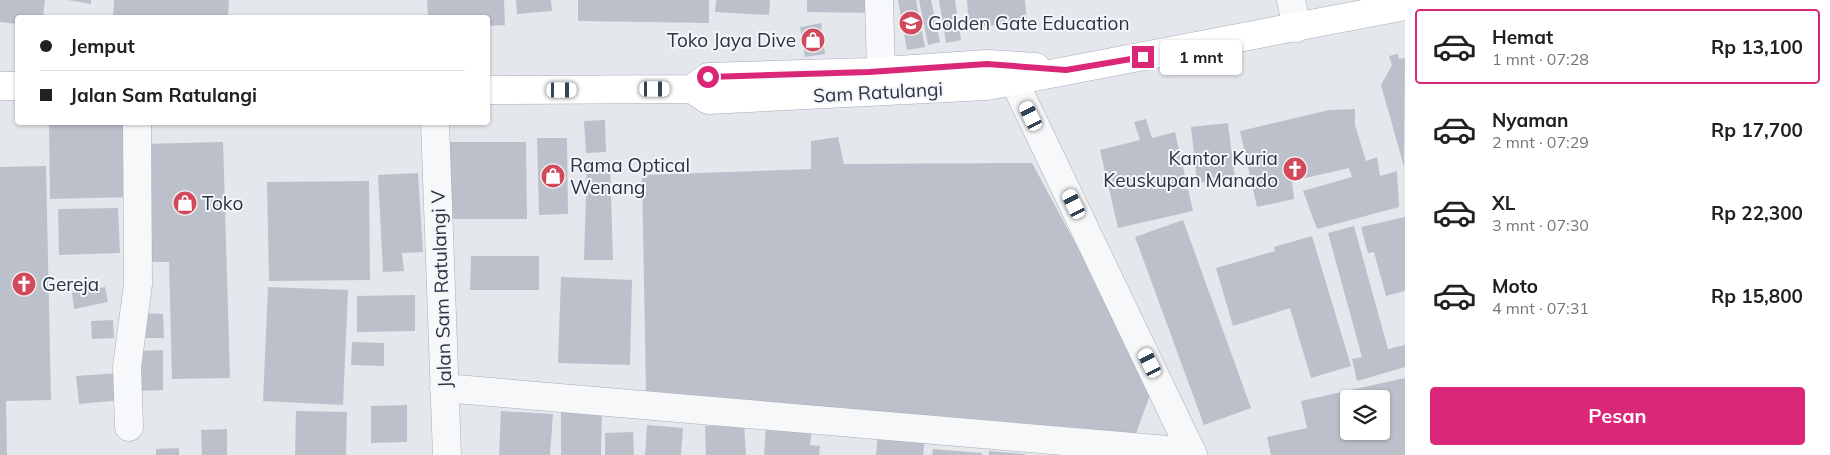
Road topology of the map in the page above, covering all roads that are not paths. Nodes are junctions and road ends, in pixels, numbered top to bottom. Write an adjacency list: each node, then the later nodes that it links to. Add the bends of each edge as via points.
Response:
1 (879, 0): 6 (street)
2 (1291, 0): 4 (street)
3 (1405, 6): 4 (main road)
4 (1297, 28): 5 (main road)
5 (1066, 70): 6 (main road, via 1005,64); 7 (main road, Sam Ratulangi)
6 (881, 71): 10 (main road, via 708,77)
7 (1014, 81): 10 (main road, Sam Ratulangi, via 898,92 708,100); 16 (street)
8 (0, 86): 9 (main road)
9 (15, 86)
10 (692, 89): 11 (main road)
11 (490, 90)
12 (137, 125): 15 (street, via 138,284 127,367)
13 (435, 125): 14 (street, Jalan Sam Ratulangi V)
14 (444, 388): 16 (street); 17 (street, Jalan Sam Ratulangi V)
15 (129, 427)
16 (1193, 453)
17 (447, 455)

